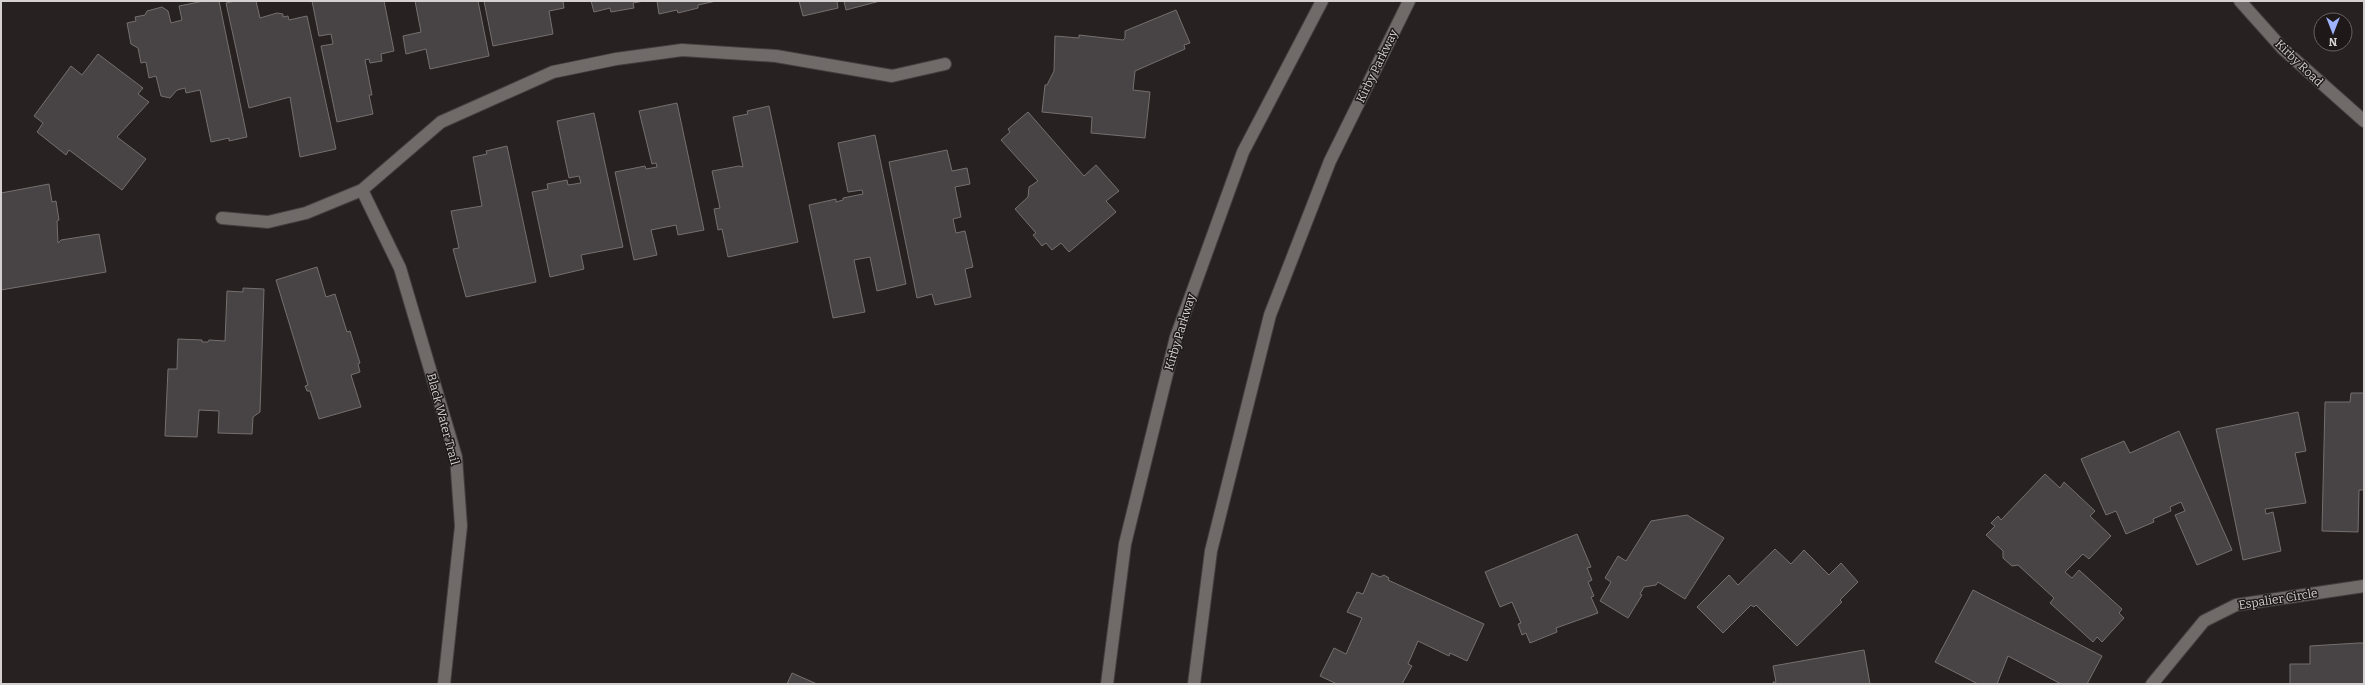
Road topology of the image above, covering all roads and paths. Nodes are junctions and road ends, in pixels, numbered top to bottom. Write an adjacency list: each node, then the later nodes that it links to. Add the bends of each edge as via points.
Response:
1 (1322, 1): 10 (street, Kirby Parkway, via 1243,152 1176,337 1125,544)
2 (1409, 1): 11 (street, Kirby Parkway, via 1330,161 1270,315 1210,551)
3 (2240, 1): 5 (street, Kirby Road, via 2283,49)
4 (945, 64): 6 (street, via 892,76 776,56 682,50 616,59 553,72 441,122)
5 (2364, 121)
6 (362, 190): 7 (street, via 306,212 268,222); 9 (street, Black Water Trail, via 400,268 456,457 461,526)
7 (222, 218)
8 (2364, 586): 12 (street, Espalier Circle, via 2236,605 2204,621)
9 (444, 684)
10 (1107, 684)
11 (1194, 684)
12 (2152, 684)

